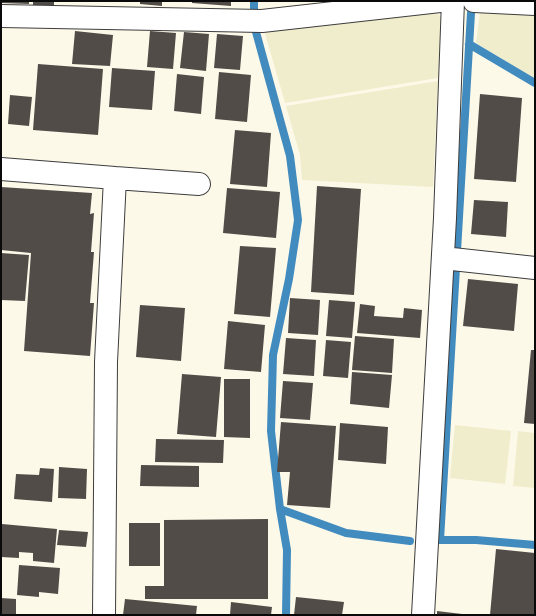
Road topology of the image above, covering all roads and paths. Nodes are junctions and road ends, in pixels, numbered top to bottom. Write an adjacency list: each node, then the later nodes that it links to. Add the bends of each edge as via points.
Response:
1 (440, 1): 5 (street, via 262,21)
2 (453, 1): 9 (street)
3 (474, 1): 4 (street)
4 (535, 4)
5 (1, 16)
6 (1, 169): 7 (street)
7 (115, 178): 8 (street); 11 (street, via 106,362)
8 (199, 184)
9 (453, 259): 10 (street); 12 (street)
10 (535, 268)
11 (104, 615)
12 (423, 615)

